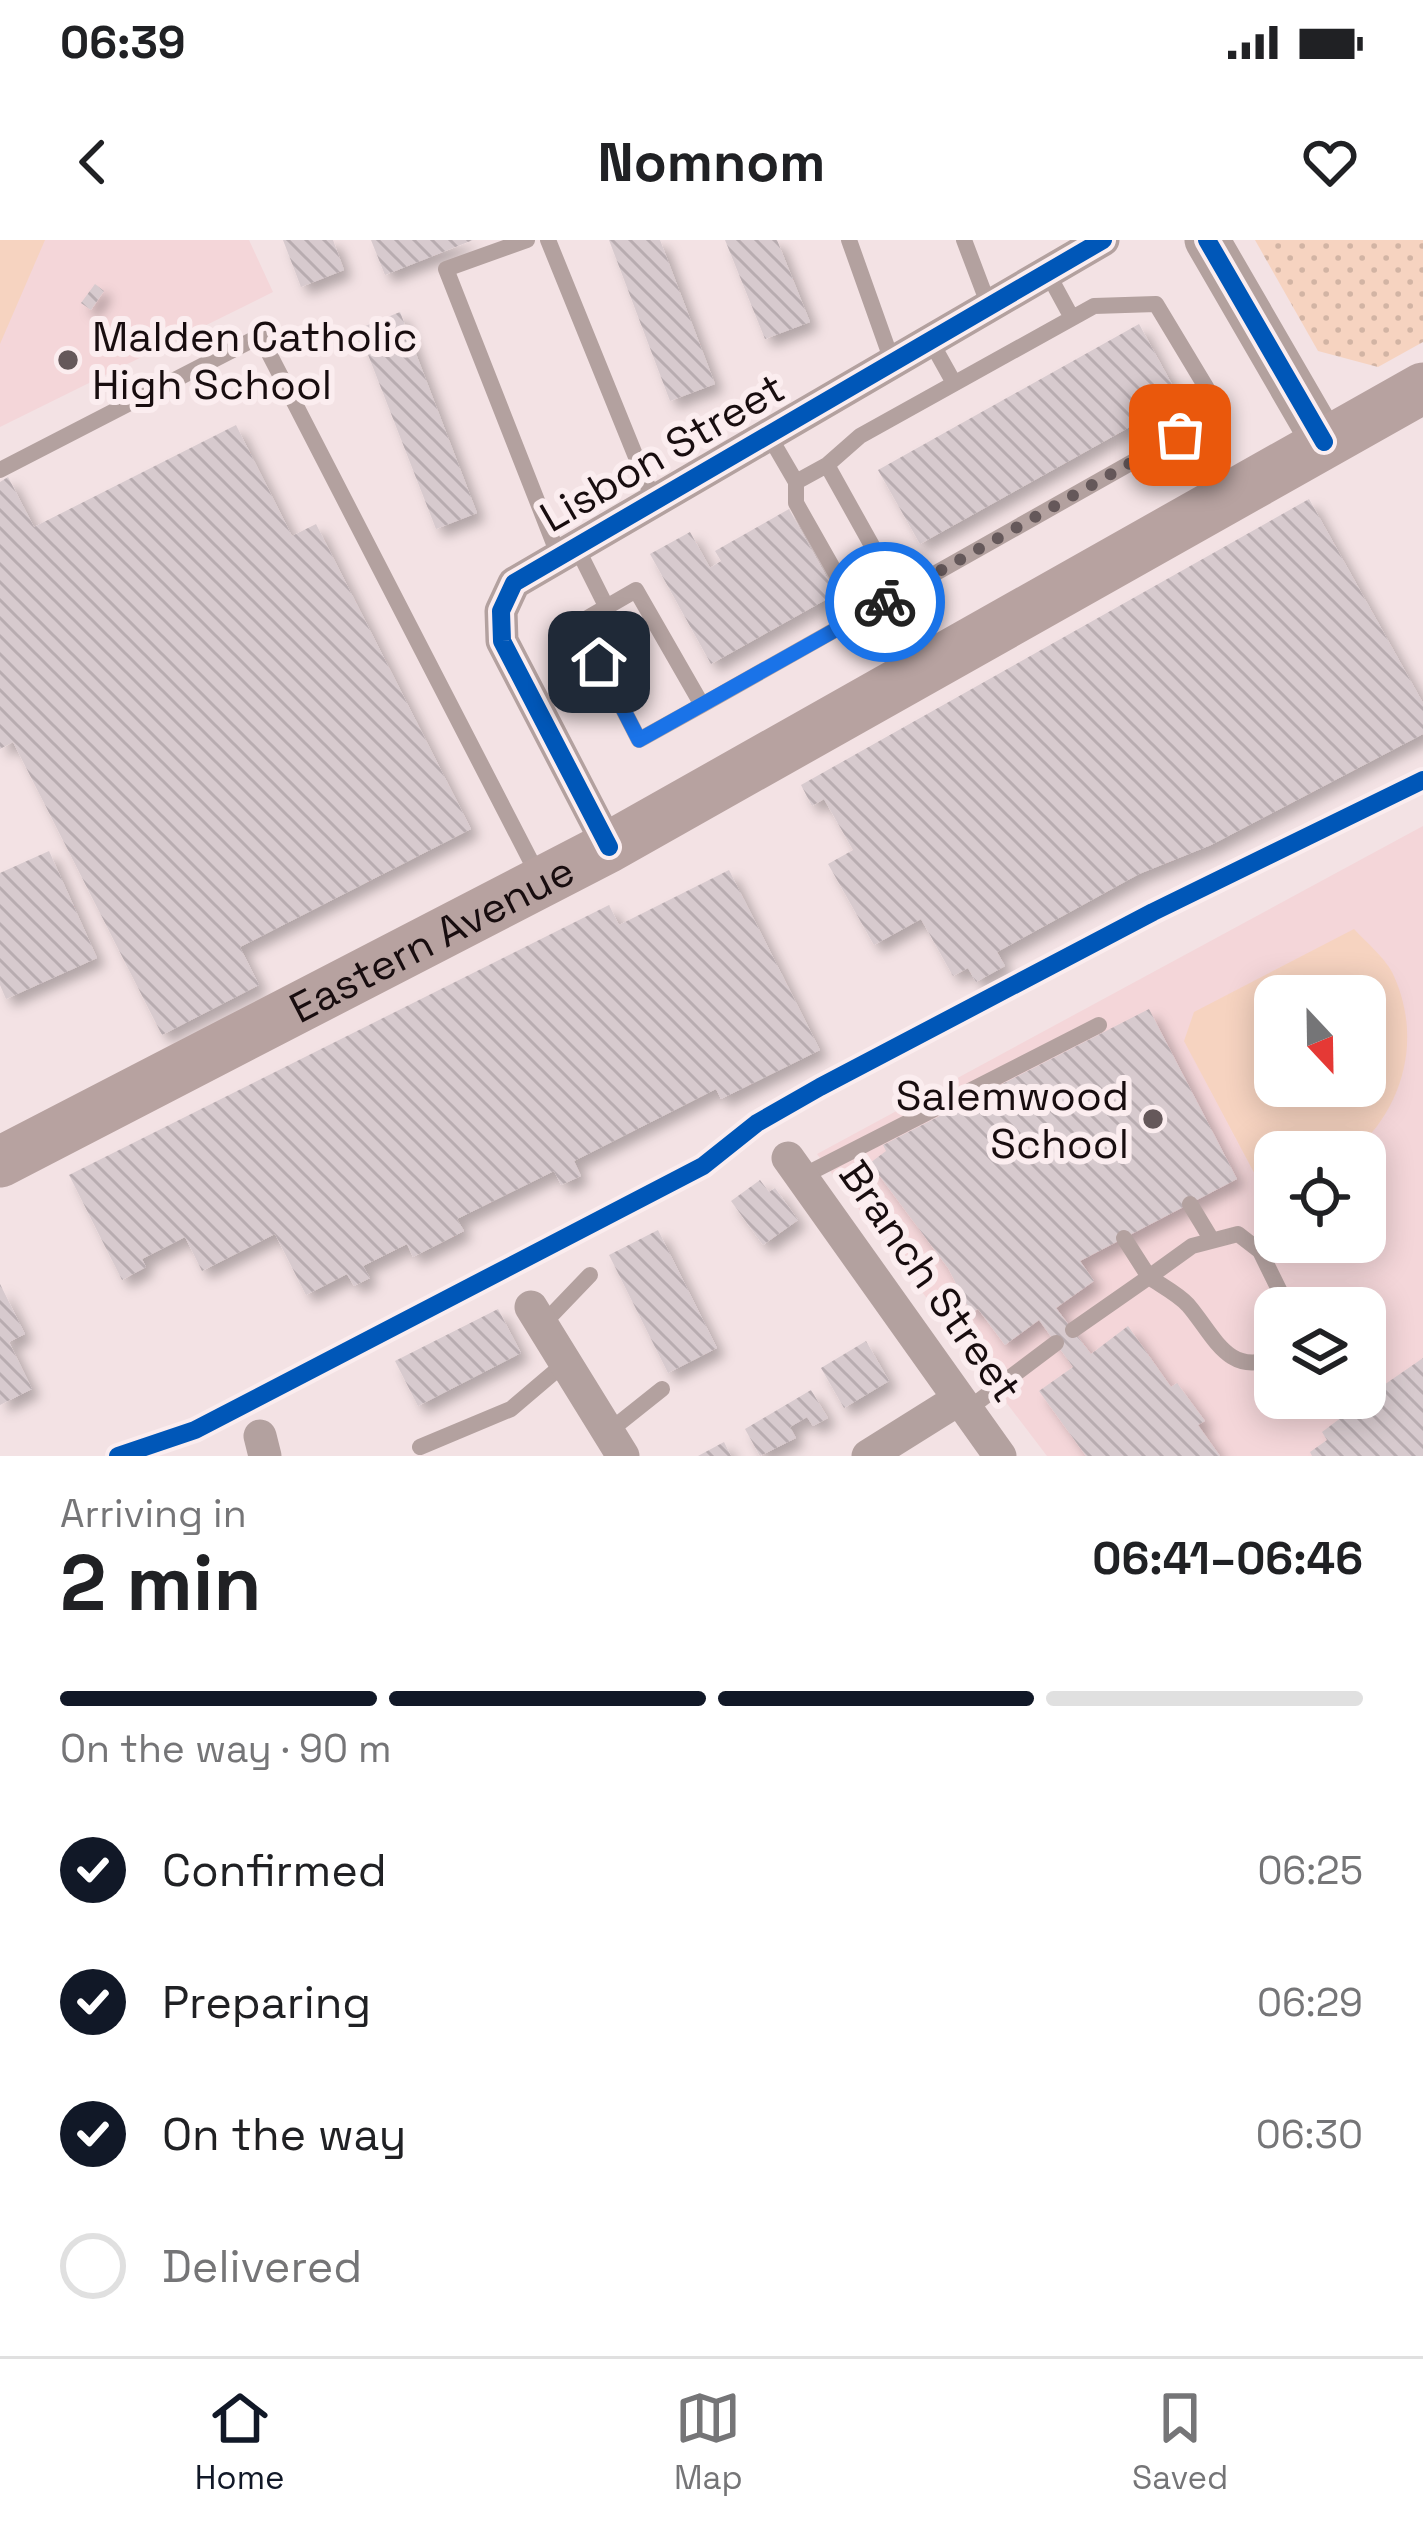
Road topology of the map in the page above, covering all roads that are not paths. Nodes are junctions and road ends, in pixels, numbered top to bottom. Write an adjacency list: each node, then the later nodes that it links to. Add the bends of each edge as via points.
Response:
1 (527, 240): 20 (lane, via 446,269)
2 (548, 240): 19 (lane)
3 (849, 240): 11 (lane)
4 (964, 240): 8 (lane)
5 (1103, 240): 7 (street, Lisbon Street)
6 (1207, 240): 15 (main road)
7 (1047, 272): 8 (street, Lisbon Street); 9 (lane)
8 (989, 306): 10 (street, Lisbon Street)
9 (1072, 318): 12 (lane); 21 (lane, via 1094,306 1156,304 1221,412)
10 (930, 340): 11 (street, Lisbon Street); 12 (lane)
11 (892, 361): 14 (street, Lisbon Street)
12 (954, 383): 16 (lane, via 860,436)
13 (1423, 388): 15 (main road, Eastern Avenue)
14 (767, 434): 18 (lane); 19 (street, Lisbon Street)
15 (1324, 442): 25 (main road, Eastern Avenue)
16 (826, 465): 18 (lane); 21 (lane)
17 (0, 470): 26 (lane, via 260,336)
18 (796, 482): 23 (lane, via 796,502)
19 (653, 500): 20 (street, Lisbon Street)
20 (566, 549): 22 (lane); 25 (street, Lisbon Street, via 514,583 500,631)
21 (899, 594): 23 (lane)
22 (607, 606): 24 (lane, via 636,590); 24 (lane, via 579,623 639,740)
23 (860, 616): 24 (lane)
24 (702, 705)
25 (609, 847): 26 (main road, Eastern Avenue)
26 (542, 883): 28 (main road, Eastern Avenue)
27 (1090, 1007): 29 (lane, via 1101,1029)
28 (0, 1162)
29 (794, 1167): 42 (street, Branch Street)
30 (1190, 1204): 31 (lane)
31 (1210, 1237): 34 (lane); 35 (lane, via 1238,1234 1251,1243)
32 (1124, 1238): 34 (lane)
33 (590, 1275): 36 (lane)
34 (1149, 1277): 37 (lane); 40 (lane, via 1185,1301 1231,1358)
35 (1276, 1287)
36 (536, 1316): 39 (street)
37 (1072, 1330)
38 (1056, 1343): 42 (lane)
39 (565, 1363): 43 (street); 44 (lane, via 511,1409)
40 (1254, 1364)
41 (662, 1389): 43 (lane)
42 (963, 1405): 45 (street); 46 (street, Branch Street)
43 (615, 1444)
44 (420, 1447)
45 (868, 1456)
46 (1000, 1456)

